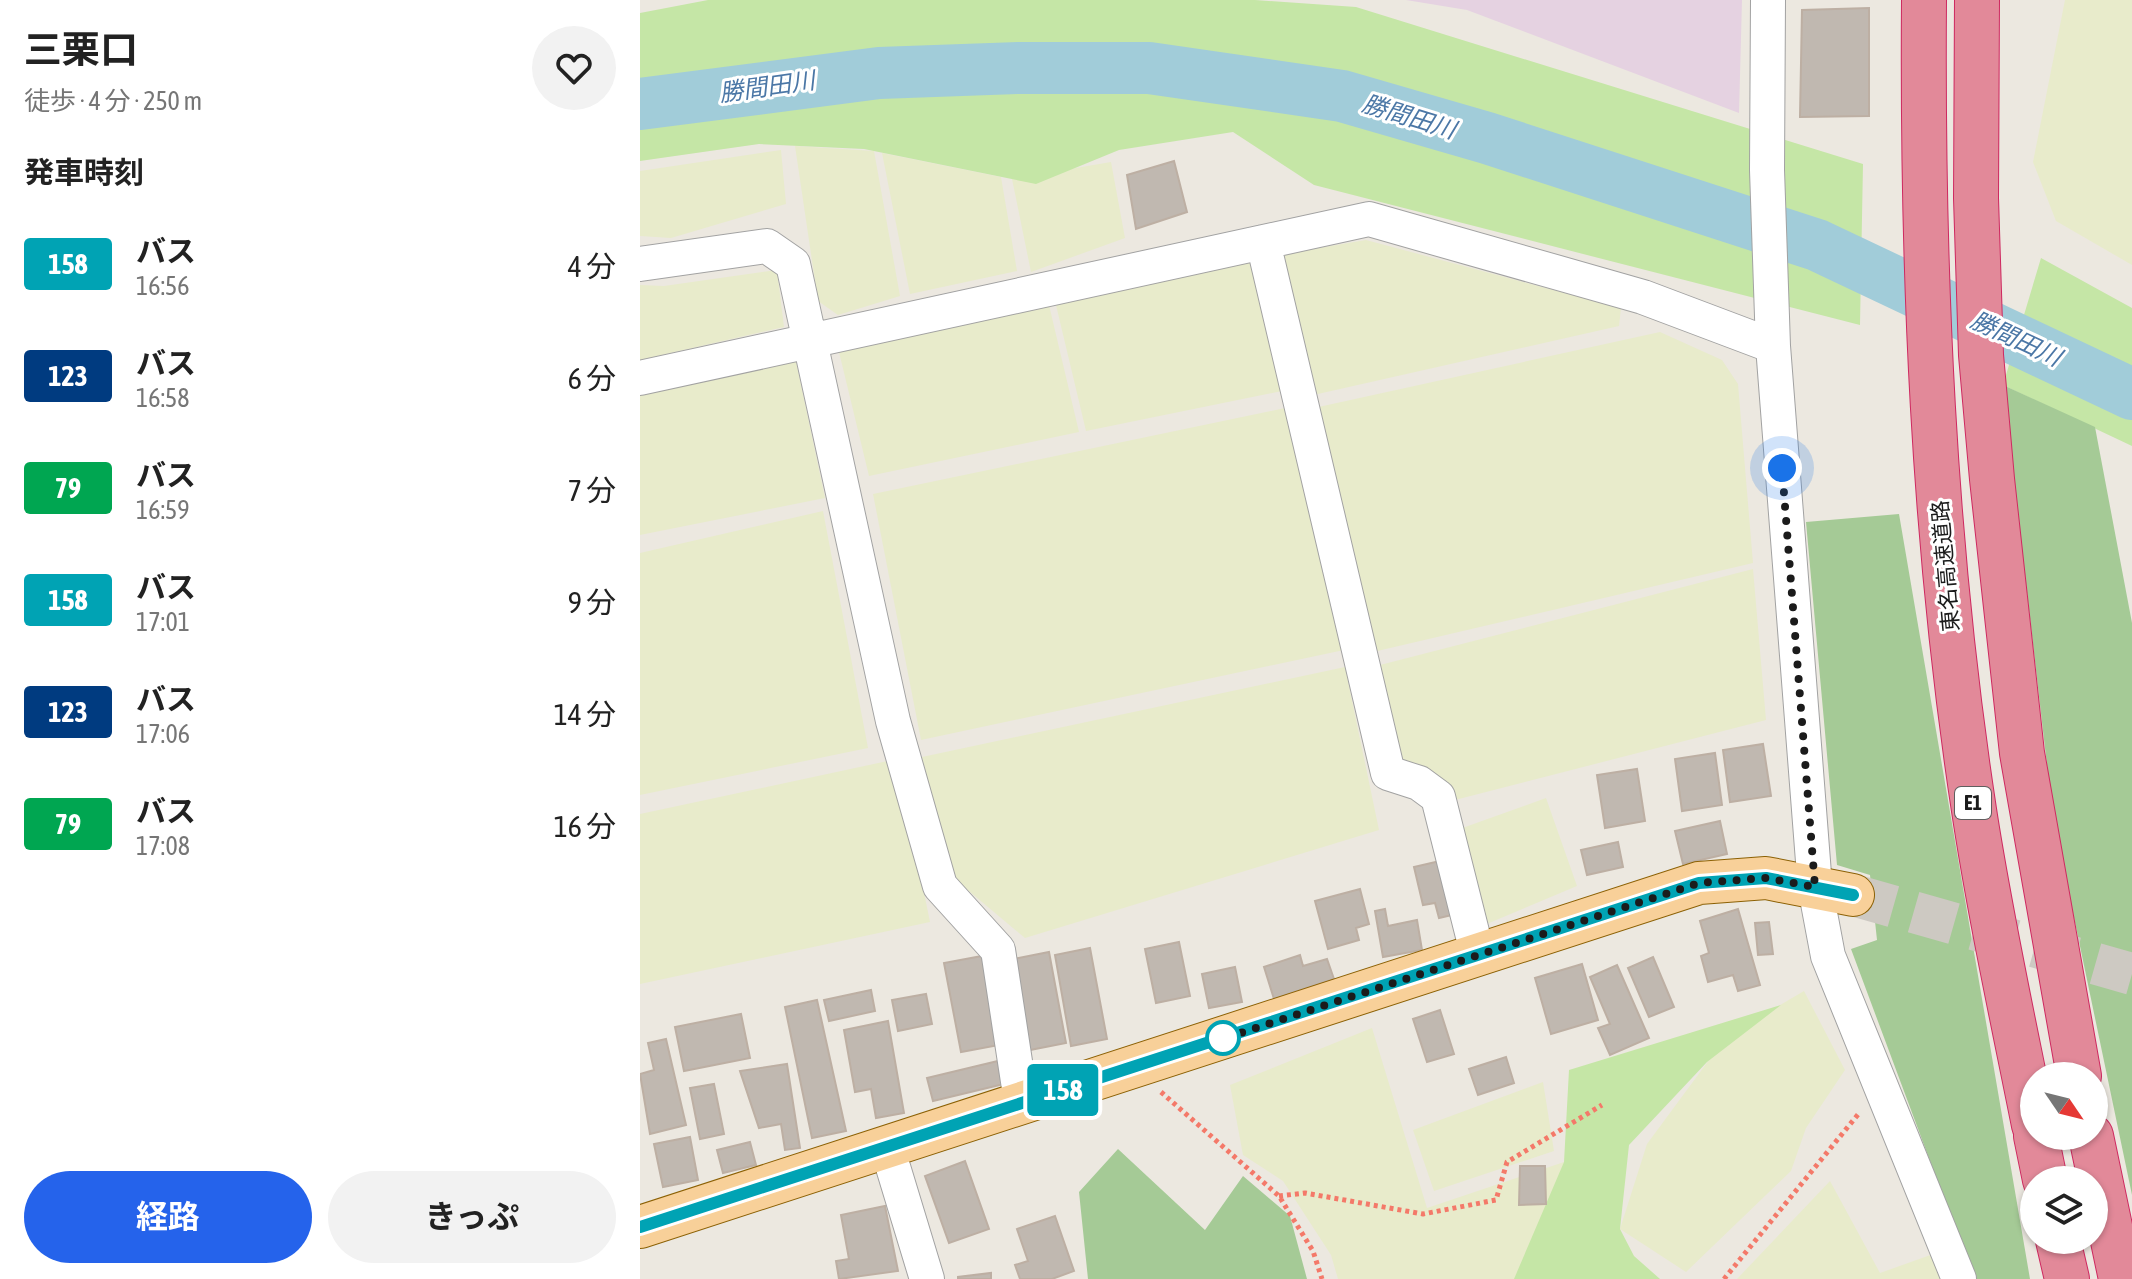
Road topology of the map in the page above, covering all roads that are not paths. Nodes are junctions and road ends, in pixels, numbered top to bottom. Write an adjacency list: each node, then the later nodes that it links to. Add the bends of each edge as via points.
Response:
1 (1768, 0): 7 (street)
2 (1924, 0): 11 (highway, 東名高速道路 / E1, via 1924,205 1937,476 1974,810)
3 (1977, 0): 12 (highway, via 1976,198 1992,479 2022,753)
4 (1263, 242): 6 (street); 7 (street, via 1369,219 1643,297); 10 (street, via 1388,773 1419,783 1438,797)
5 (640, 264): 6 (street, via 767,246 793,264)
6 (811, 343): 8 (street); 13 (street, via 893,721 940,886 998,950)
7 (1773, 346): 9 (street)
8 (640, 378)
9 (1834, 891): 10 (main road, via 1766,878 1699,883); 19 (street, via 1828,956)
10 (1478, 956): 13 (main road)
11 (2022, 1062)
12 (2077, 1062)
13 (1021, 1101): 14 (main road)
14 (886, 1144): 16 (main road); 18 (street)
15 (2094, 1150): 21 (highway)
16 (640, 1227)
17 (2061, 1254): 20 (highway)
18 (927, 1279)
19 (1959, 1279)
20 (2067, 1279)
21 (2121, 1279)

